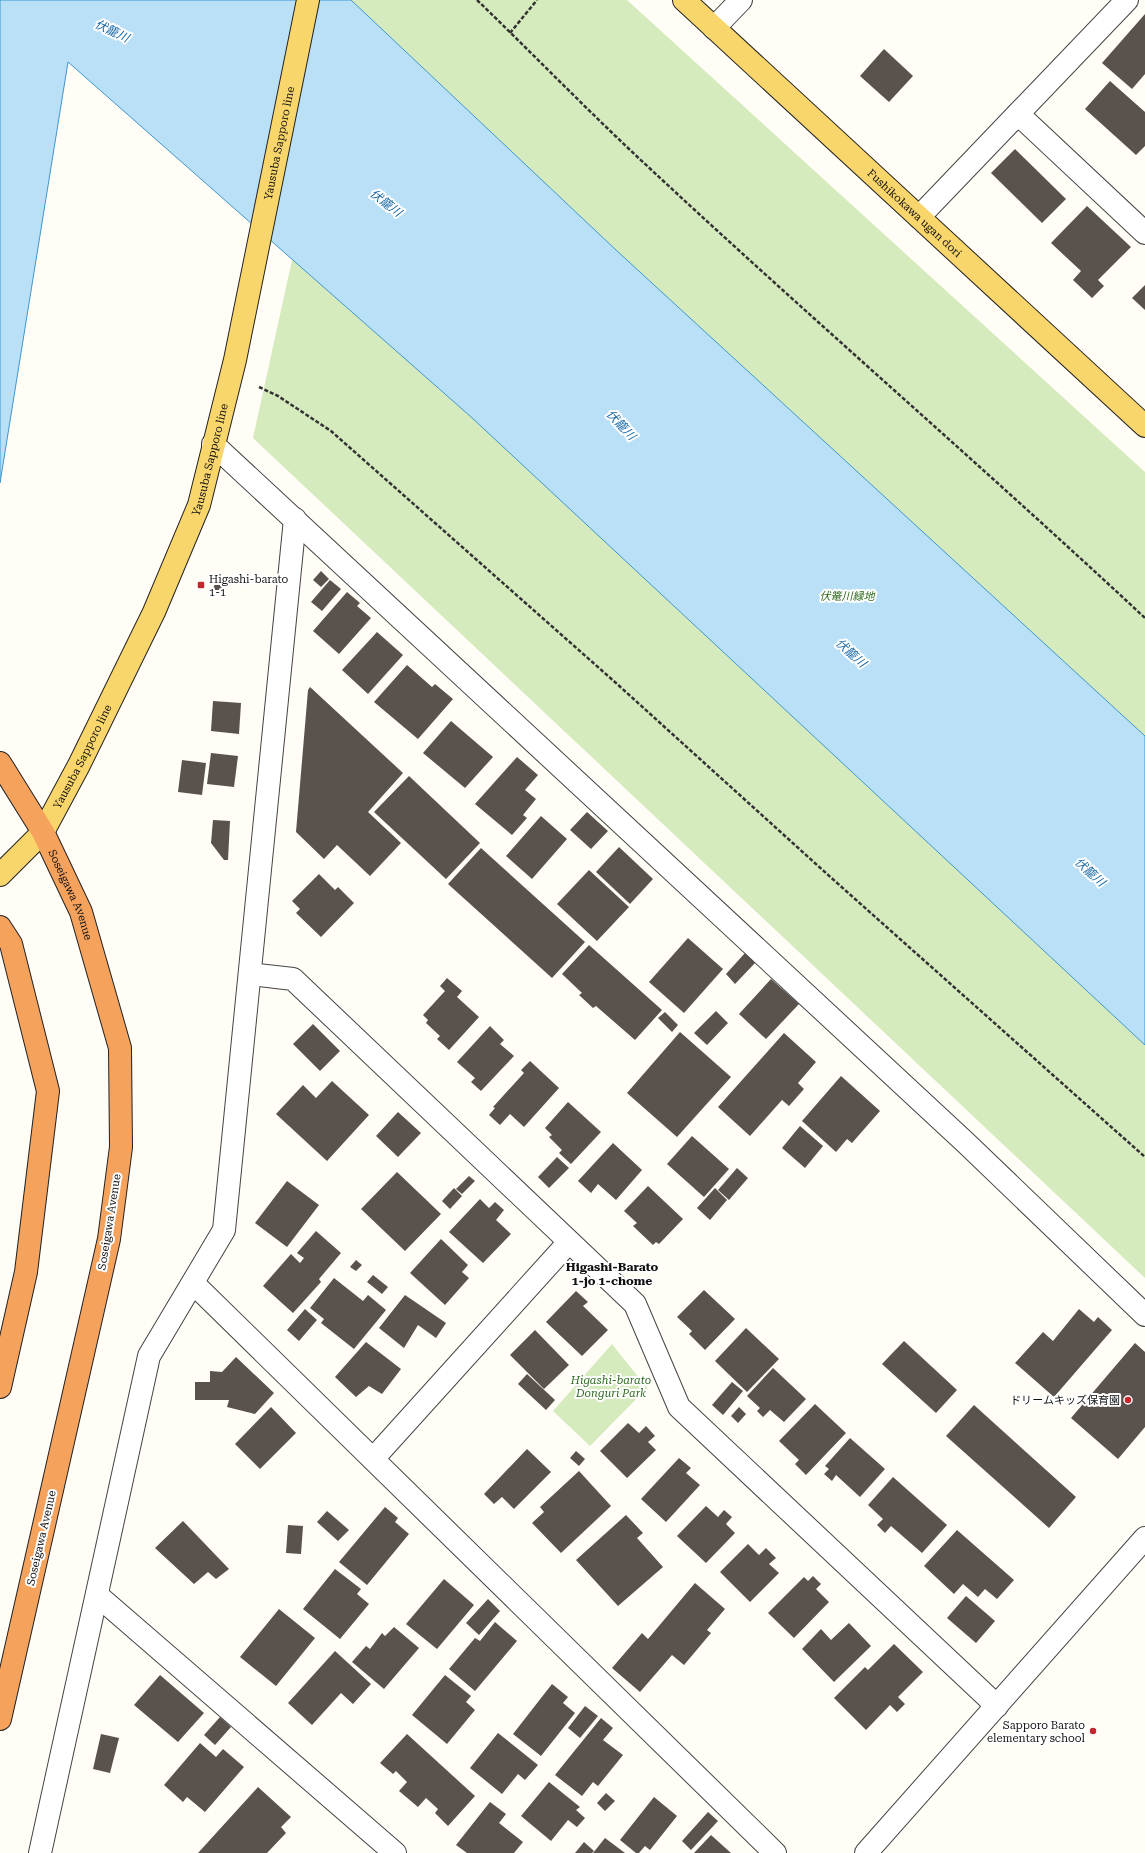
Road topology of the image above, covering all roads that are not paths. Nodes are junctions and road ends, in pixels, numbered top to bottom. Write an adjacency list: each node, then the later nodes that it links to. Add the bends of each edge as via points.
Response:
1 (308, 0): 10 (main road, Yausuba Sapporo line, via 235,360)
2 (684, 0): 5 (main road, Fushikokawa ugan dori)
3 (740, 0): 5 (street)
4 (1126, 0): 6 (street)
5 (714, 28): 7 (main road, Fushikokawa ugan dori)
6 (1018, 114): 7 (street); 8 (street)
7 (919, 217): 9 (main road, Fushikokawa ugan dori)
8 (1145, 233)
9 (1145, 426)
10 (213, 444): 11 (street); 13 (main road, Yausuba Sapporo line, via 199,505 154,612)
11 (295, 519): 16 (street); 19 (street, via 966,1143)
12 (0, 763): 13 (highway, Soseigawa Avenue)
13 (43, 832): 14 (main road, Yausuba Sapporo line); 25 (highway, Soseigawa Avenue, via 81,912 120,1048 121,1147 109,1239)
14 (0, 875)
15 (0, 927): 20 (highway, via 10,944 48,1091 26,1272)
16 (250, 974): 17 (street, via 293,979); 18 (street, via 224,1230)
17 (569, 1242): 21 (street); 24 (street, via 635,1304 679,1407)
18 (193, 1283): 21 (street); 23 (street, via 149,1356)
19 (1145, 1315)
20 (0, 1386)
21 (373, 1459): 28 (street)
22 (1145, 1538): 24 (street)
23 (96, 1595): 26 (street); 27 (street)
24 (997, 1706): 29 (street)
25 (0, 1719)
26 (40, 1853)
27 (395, 1853)
28 (775, 1853)
29 (866, 1853)

